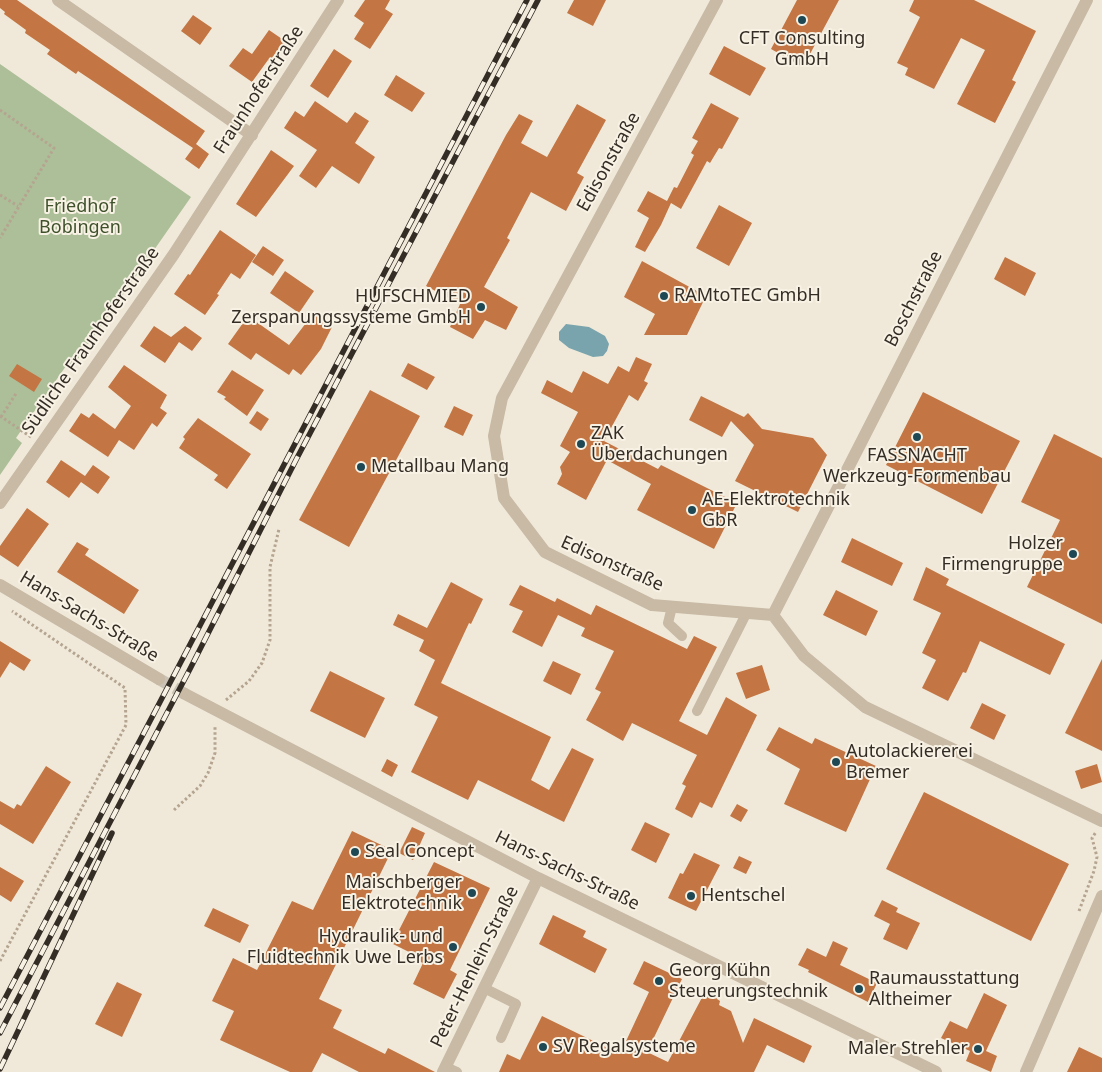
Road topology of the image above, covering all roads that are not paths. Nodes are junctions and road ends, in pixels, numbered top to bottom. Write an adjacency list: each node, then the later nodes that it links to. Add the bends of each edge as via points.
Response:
1 (58, 0): 5 (street)
2 (338, 0): 5 (street, Fraunhoferstraße)
3 (716, 0): 9 (street, Edisonstraße, via 502,398 494,436 504,498 544,552 652,605)
4 (1087, 0): 11 (street, Boschstraße)
5 (252, 135): 6 (street, Fraunhoferstraße)
6 (210, 198): 7 (street, Südliche Fraunhoferstraße)
7 (0, 503)
8 (0, 584): 13 (street, Hans-Sachs-Straße)
9 (672, 607): 10 (street, Edisonstraße); 12 (lane, via 668,622)
10 (747, 612): 11 (street, Edisonstraße); 15 (lane)
11 (773, 615): 16 (street, via 804,656 865,707)
12 (682, 636)
13 (159, 679)
14 (185, 694): 17 (street, Hans-Sachs-Straße)
15 (697, 712)
16 (1102, 821)
17 (538, 878): 19 (street, Peter-Henlein-Straße); 22 (street, Hans-Sachs-Straße)
18 (1102, 896): 23 (street)
19 (484, 988): 20 (lane, via 516,1004); 21 (street, Peter-Henlein-Straße)
20 (501, 1038)
21 (449, 1070)
22 (936, 1072)
23 (1026, 1072)

